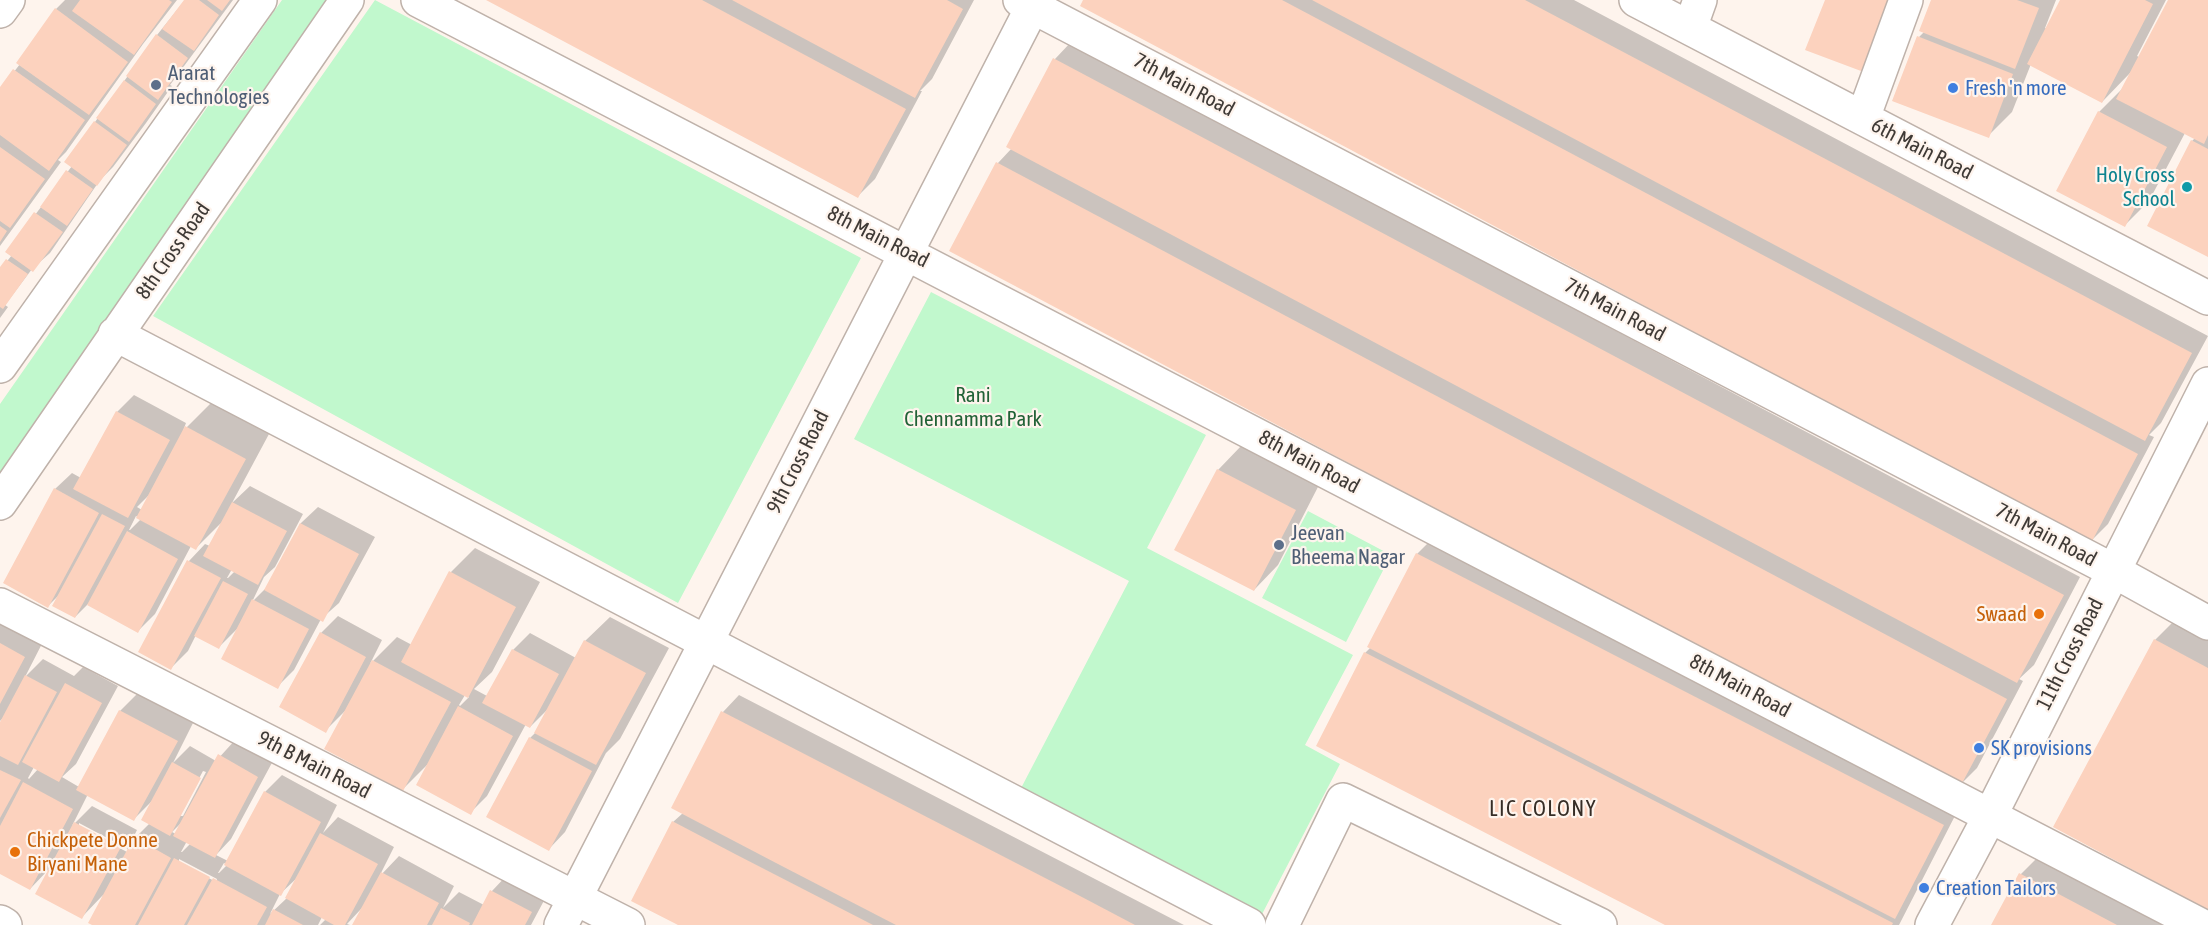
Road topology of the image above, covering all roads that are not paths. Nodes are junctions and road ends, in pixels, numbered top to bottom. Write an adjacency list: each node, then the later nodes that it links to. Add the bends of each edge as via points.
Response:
1 (8, 0): 8 (street)
2 (260, 0): 14 (street)
3 (347, 0): 13 (street, 8th Cross Road)
4 (418, 0): 11 (street, 8th Main Road)
5 (1636, 0): 9 (street, 6th Main Road)
6 (1906, 0): 10 (street)
7 (1029, 2): 11 (street, 9th Cross Road); 17 (street, 7th Main Road)
8 (0, 11)
9 (1695, 14): 10 (street, 6th Main Road)
10 (1863, 118): 12 (street, 6th Main Road)
11 (906, 252): 20 (street, 9th Cross Road); 21 (street, 8th Main Road)
12 (2208, 298)
13 (115, 334): 16 (street, 8th Cross Road); 20 (street)
14 (0, 366)
15 (2208, 384): 17 (street, 11th Cross Road)
16 (0, 503)
17 (2112, 570): 19 (street, 7th Main Road); 21 (street, 11th Cross Road)
18 (0, 605): 22 (street, 9th B Main Road)
19 (2208, 623)
20 (706, 642): 22 (street, 9th Cross Road); 26 (street)
21 (1990, 816): 29 (street, 11th Cross Road); 30 (street, 8th Main Road)
22 (568, 912): 25 (street, 9th B Main Road)
23 (0, 922): 24 (street)
24 (5, 925)
25 (628, 925)
26 (1249, 925)
27 (1282, 925): 28 (street, via 1343,800)
28 (1600, 925)
29 (1932, 925)
30 (2200, 925)

